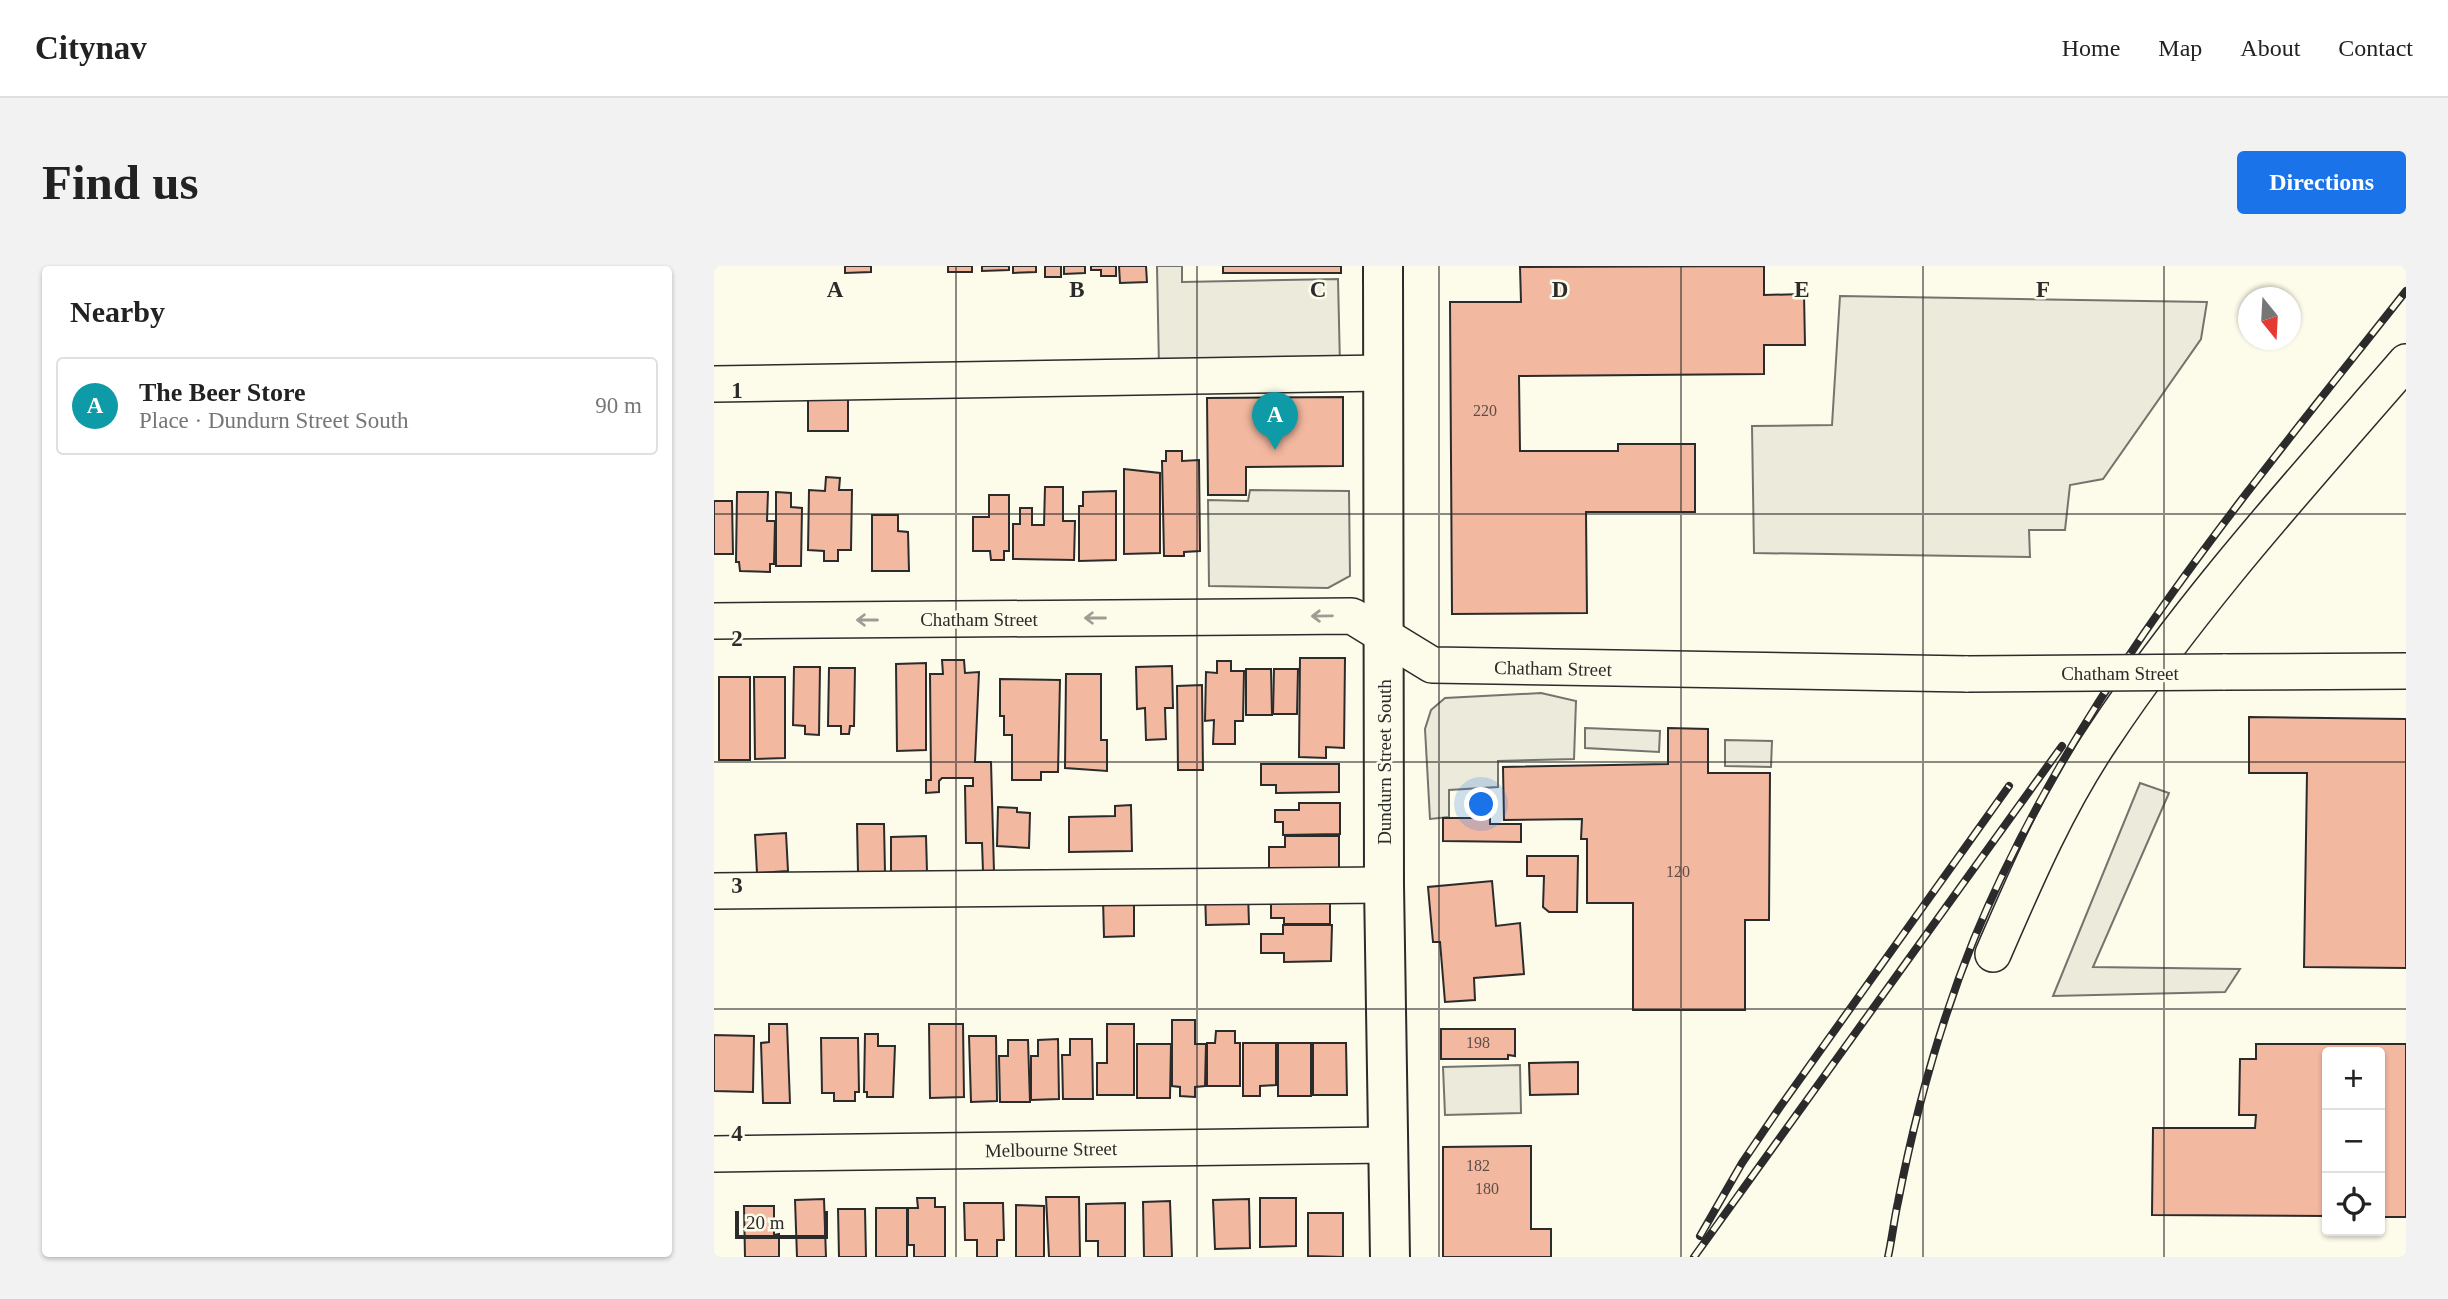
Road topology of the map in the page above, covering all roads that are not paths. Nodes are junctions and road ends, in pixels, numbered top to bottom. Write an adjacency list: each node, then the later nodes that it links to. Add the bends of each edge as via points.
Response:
1 (1383, 266): 3 (main road, Dundurn Street South)
2 (2406, 362): 10 (street, via 2198,608 2102,738 2032,865)
3 (1383, 373): 4 (street); 6 (main road, Dundurn Street South)
4 (714, 384)
5 (714, 621): 6 (street, Chatham Street, one-way to 5, via 1352,616)
6 (1384, 636): 7 (street, Chatham Street, bridge, via 1432,665 1968,674); 8 (main road, Dundurn Street South)
7 (2406, 671)
8 (1384, 885): 9 (street); 11 (main road, Dundurn Street South)
9 (714, 891)
10 (1993, 954)
11 (1388, 1145): 12 (street, Melbourne Street); 13 (main road, Dundurn Street South)
12 (714, 1154)
13 (1390, 1257)

